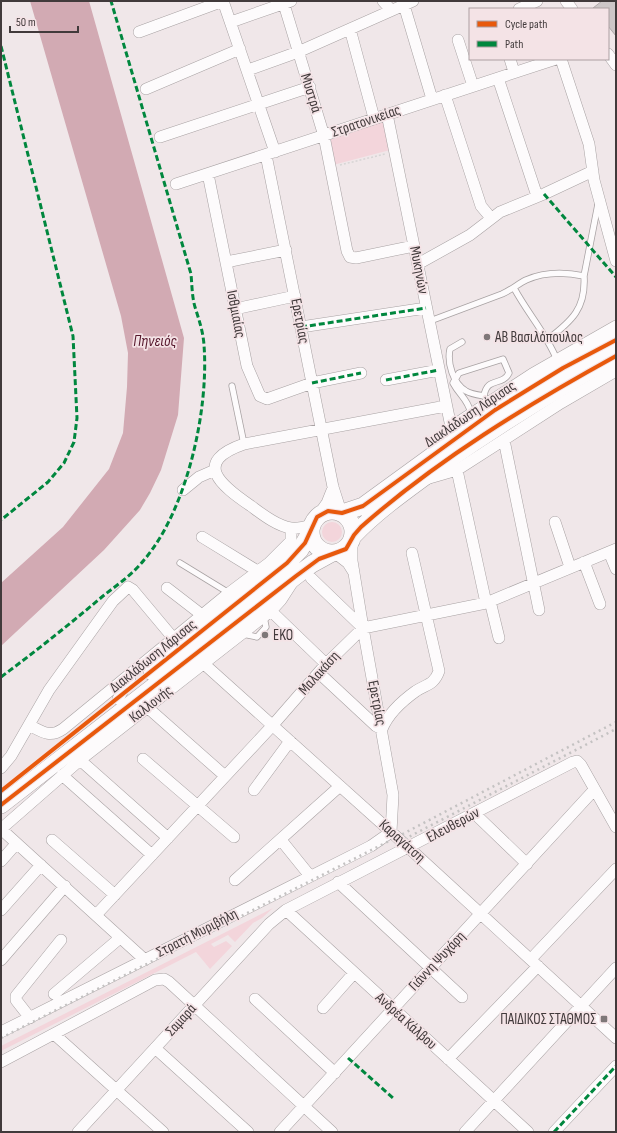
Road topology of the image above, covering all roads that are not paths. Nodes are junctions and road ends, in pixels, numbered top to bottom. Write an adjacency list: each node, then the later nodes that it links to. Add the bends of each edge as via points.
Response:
1 (223, 1): 8 (street, Ερετρίας); 10 (street)
2 (383, 1): 7 (street)
3 (537, 1): 6 (street)
4 (286, 2): 8 (street); 13 (street, Μυστρά)
5 (409, 3): 7 (street); 26 (street)
6 (521, 8)
7 (392, 10): 9 (street)
8 (231, 22): 12 (street, Ερετρίας)
9 (350, 29): 13 (street); 29 (street)
10 (139, 32)
11 (458, 40): 22 (street)
12 (240, 49): 19 (street, Ερετρίας); 24 (street)
13 (298, 52): 19 (street); 23 (street, Μυστρά)
14 (609, 55): 18 (street)
15 (510, 60): 20 (street)
16 (553, 60): 20 (street, Στρατονικείας)
17 (561, 60): 33 (street, via 589,144)
18 (616, 64)
19 (248, 70): 27 (street, Ερετρίας)
20 (514, 72): 21 (street, Στρατονικείας)
21 (498, 78): 22 (street, Στρατονικείας); 36 (street)
22 (473, 86): 25 (street, Στρατονικείας)
23 (310, 87): 27 (street); 30 (street, Μυστρά)
24 (146, 89)
25 (445, 95): 26 (street, Στρατονικείας); 38 (street, via 481,206)
26 (432, 99): 28 (street, Στρατονικείας)
27 (259, 105): 31 (street); 32 (street, Ερετρίας)
28 (387, 114): 29 (street, Στρατονικείας); 39 (street, Μυκηνών)
29 (374, 118): 30 (street, Στρατονικείας)
30 (324, 136): 32 (street, Στρατονικείας); 39 (street, Μυστρά, via 350,257 356,258)
31 (160, 137)
32 (271, 154): 34 (street, Στρατονικείας); 41 (street, Ερετρίας)
33 (593, 171): 36 (street); 37 (street)
34 (208, 174): 35 (street, Στρατονικείας); 43 (street, Ισθμιαίας)
35 (176, 184)
36 (537, 196): 38 (street)
37 (599, 199): 40 (street); 45 (lane)
38 (491, 218): 44 (street, via 470,235)
39 (414, 246): 44 (street, Μυκηνών)
40 (614, 246): 42 (street)
41 (286, 250): 43 (street); 47 (street, Ερετρίας)
42 (616, 261)
43 (226, 262): 49 (street, Ισθμιαίας)
44 (418, 264): 48 (street, Μυκηνών)
45 (584, 276): 46 (lane, via 561,273 543,275); 53 (lane, via 584,294 579,308 571,321)
46 (514, 288): 50 (lane); 53 (lane)
47 (295, 296): 49 (street); 52 (street, Ερετρίας)
48 (426, 308): 50 (street, Μυκηνών); 52 (street)
49 (235, 309): 63 (street, Ισθμιαίας, via 247,366 260,396 267,399)
50 (430, 321): 58 (street, Μυκηνών)
51 (616, 326): 57 (street)
52 (301, 327): 63 (street, Ερετρίας)
53 (548, 339): 57 (lane)
54 (616, 340): 72 (main road, Διακλάδωση Λάρισας, via 495,410)
55 (462, 342): 61 (lane, via 450,349 448,356)
56 (616, 356): 75 (main road, Διακλάδωση Λάρισας, via 533,405)
57 (557, 360): 65 (street)
58 (439, 370): 62 (street); 66 (street, Μυκηνών)
59 (616, 371): 70 (street)
60 (361, 374): 63 (street, Ισθμιαίας)
61 (454, 379): 65 (lane, via 464,390); 65 (lane, via 459,373 503,359 509,374 488,385); 67 (lane, via 453,384 467,400)
62 (386, 380)
63 (312, 383): 69 (street, Ερετρίας)
64 (232, 386): 71 (lane)
65 (486, 399): 67 (street)
66 (446, 406): 68 (street, Μυκηνών); 69 (street)
67 (471, 413): 68 (street)
68 (450, 427): 72 (street)
69 (321, 430): 71 (street); 76 (street, Ερετρίας)
70 (504, 440): 74 (street); 94 (street)
71 (244, 444): 73 (street, via 218,457)
72 (435, 452): 78 (main road, Διακλάδωση Λάρισας, via 363,506)
73 (215, 470): 77 (street, via 199,477); 81 (street, via 220,480 234,493 272,520)
74 (457, 470): 75 (street); 97 (street)
75 (418, 481): 83 (main road, Διακλάδωση Λάρισας, via 370,519)
76 (333, 487): 78 (street, Ερετρίας); 80 (street, via 327,503)
77 (183, 490)
78 (342, 513): 80 (main road, via 328,511); 83 (main road, via 352,523)
79 (555, 522): 89 (street)
80 (313, 524): 81 (street); 85 (main road, via 314,544 319,549); 92 (main road, Διακλάδωση Λάρισας, via 300,550)
81 (291, 528): 92 (street, via 290,543)
82 (202, 538): 92 (street)
83 (353, 538): 85 (main road, via 346,549); 91 (street, Ερετρίας)
84 (613, 550): 87 (street); 90 (street)
85 (333, 553): 91 (street, Ερετρίας, via 348,563); 93 (main road, Διακλάδωση Λάρισας, via 312,564)
86 (412, 553): 102 (street)
87 (584, 562): 89 (street); 98 (street)
88 (180, 563): 96 (lane)
89 (570, 567): 94 (street)
90 (616, 569)
91 (354, 574): 103 (street, Ερετρίας)
92 (264, 575): 96 (street); 110 (main road, Διακλάδωση Λάρισας)
93 (304, 577): 100 (street, Καλλoνής); 103 (street); 107 (main road, Διακλάδωση Λάρισας)
94 (534, 583): 97 (street); 99 (street)
95 (167, 588): 101 (street)
96 (229, 593): 101 (street)
97 (488, 602): 102 (street); 104 (street)
98 (600, 604)
99 (539, 610)
100 (268, 614): 106 (street, Καλλoνής); 108 (street)
101 (202, 615): 105 (street)
102 (426, 615): 103 (street); 114 (street, via 439,671 436,680 416,691 386,717)
103 (363, 628): 108 (street, Μαλακάση); 114 (street, Ερετρίας)
104 (499, 638)
105 (174, 639): 109 (street); 112 (street, via 128,587 104,613 49,690)
106 (203, 663): 107 (street); 111 (street, Καλλoνής); 113 (street, Καραγάτση)
107 (179, 665): 125 (main road, Διακλάδωση Λάρισας)
108 (323, 668): 113 (street, Μαλακάση); 114 (street, via 376,726)
109 (133, 672): 110 (street); 112 (street, via 57,733 45,734)
110 (118, 699): 124 (main road, Διακλάδωση Λάρισας)
111 (147, 707): 117 (street, Καλλoνής); 120 (street)
112 (29, 725): 118 (street)
113 (272, 726): 115 (street, Καραγάτση); 120 (street, Μαλακάση)
114 (382, 729): 130 (street, Ερετρίας, via 393,795)
115 (290, 741): 121 (street, Καραγάτση); 122 (street)
116 (143, 759): 126 (street)
117 (80, 760): 119 (street, Καλλoνής); 132 (street)
118 (1, 768)
119 (62, 775): 129 (street, Καλλoνής); 137 (street)
120 (226, 776): 126 (street, Μαλακάση)
121 (340, 786): 130 (street, Καραγάτση); 134 (street)
122 (254, 790)
123 (594, 790): 127 (street, Ελευθερών, via 577,761); 128 (street); 139 (street, Γιάννη Ψυχάρη)
124 (1, 791)
125 (1, 805)
126 (198, 806): 131 (street); 132 (street, Μαλακάση)
127 (474, 813): 136 (street, Ελευθερών); 139 (street)
128 (616, 827)
129 (1, 829): 135 (street)
130 (392, 832): 136 (street, Καραγάτση); 142 (street, Στρατή Μυριβήλη)
131 (234, 837)
132 (168, 838): 137 (street, Μαλακάση)
133 (52, 840): 146 (street)
134 (281, 840): 142 (street); 143 (street)
135 (16, 844): 138 (street); 140 (street)
136 (409, 848): 144 (street, Ελευθερών); 149 (street, Καραγάτση)
137 (152, 855): 146 (street, Μαλακάση)
138 (1, 861)
139 (527, 864): 149 (street, Γιάννη Ψυχάρη)
140 (42, 865): 145 (street); 147 (street)
141 (616, 869): 155 (street)
142 (310, 876): 154 (street, Στρατή Μυριβήλη)
143 (235, 880)
144 (338, 882): 148 (street, Ελευθερών); 156 (street)
145 (65, 886): 150 (street); 153 (street)
146 (115, 896): 150 (street, Μαλακάση)
147 (1, 910)
148 (286, 910): 158 (street, Ανδρέα Κάλβου); 162 (street, Σαμαρά, via 269,924)
149 (481, 914): 155 (street, Καραγάτση); 156 (street, Γιάννη Ψυχάρη)
150 (96, 915): 151 (street)
151 (120, 938): 154 (street); 159 (street)
152 (61, 940): 166 (street, via 16,996 16,1000)
153 (1, 960)
154 (145, 960): 166 (street, Στρατή Μυριβήλη)
155 (535, 963): 163 (street, Καραγάτση); 171 (street)
156 (431, 968): 160 (street); 165 (street, Γιάννη Ψυχάρη)
157 (616, 968): 163 (street)
158 (354, 973): 164 (street); 165 (street, Ανδρέα Κάλβου)
159 (54, 994)
160 (462, 998)
161 (255, 999): 174 (street)
162 (194, 1005): 168 (street, via 169,982 159,978); 170 (street, Σαμαρά); 177 (street)
163 (582, 1006): 169 (street, Καραγάτση); 176 (street)
164 (323, 1008)
165 (393, 1009): 171 (street, Ανδρέα Κάλβου); 174 (street, Γιάννη Ψυχάρη)
166 (30, 1018): 167 (street, Στρατή Μυριβήλη)
167 (1, 1032)
168 (54, 1034): 172 (street); 175 (street)
169 (616, 1038)
170 (155, 1048): 175 (street, Σαμαρά); 180 (street)
171 (448, 1059): 176 (street, Ανδρέα Κάλβου)
172 (1, 1062)
173 (616, 1066): 185 (street)
174 (335, 1073): 177 (street, Γιάννη Ψυχάρη)
175 (117, 1090): 178 (street, Σαμαρά); 179 (street)
176 (494, 1101): 183 (street); 184 (street, Ανδρέα Κάλβου)
177 (304, 1106): 181 (street, Γιάννη Ψυχάρη); 182 (street)
178 (78, 1132)
179 (163, 1132)
180 (248, 1132)
181 (280, 1132)
182 (332, 1132)
183 (465, 1132)
184 (528, 1132)
185 (554, 1132)

